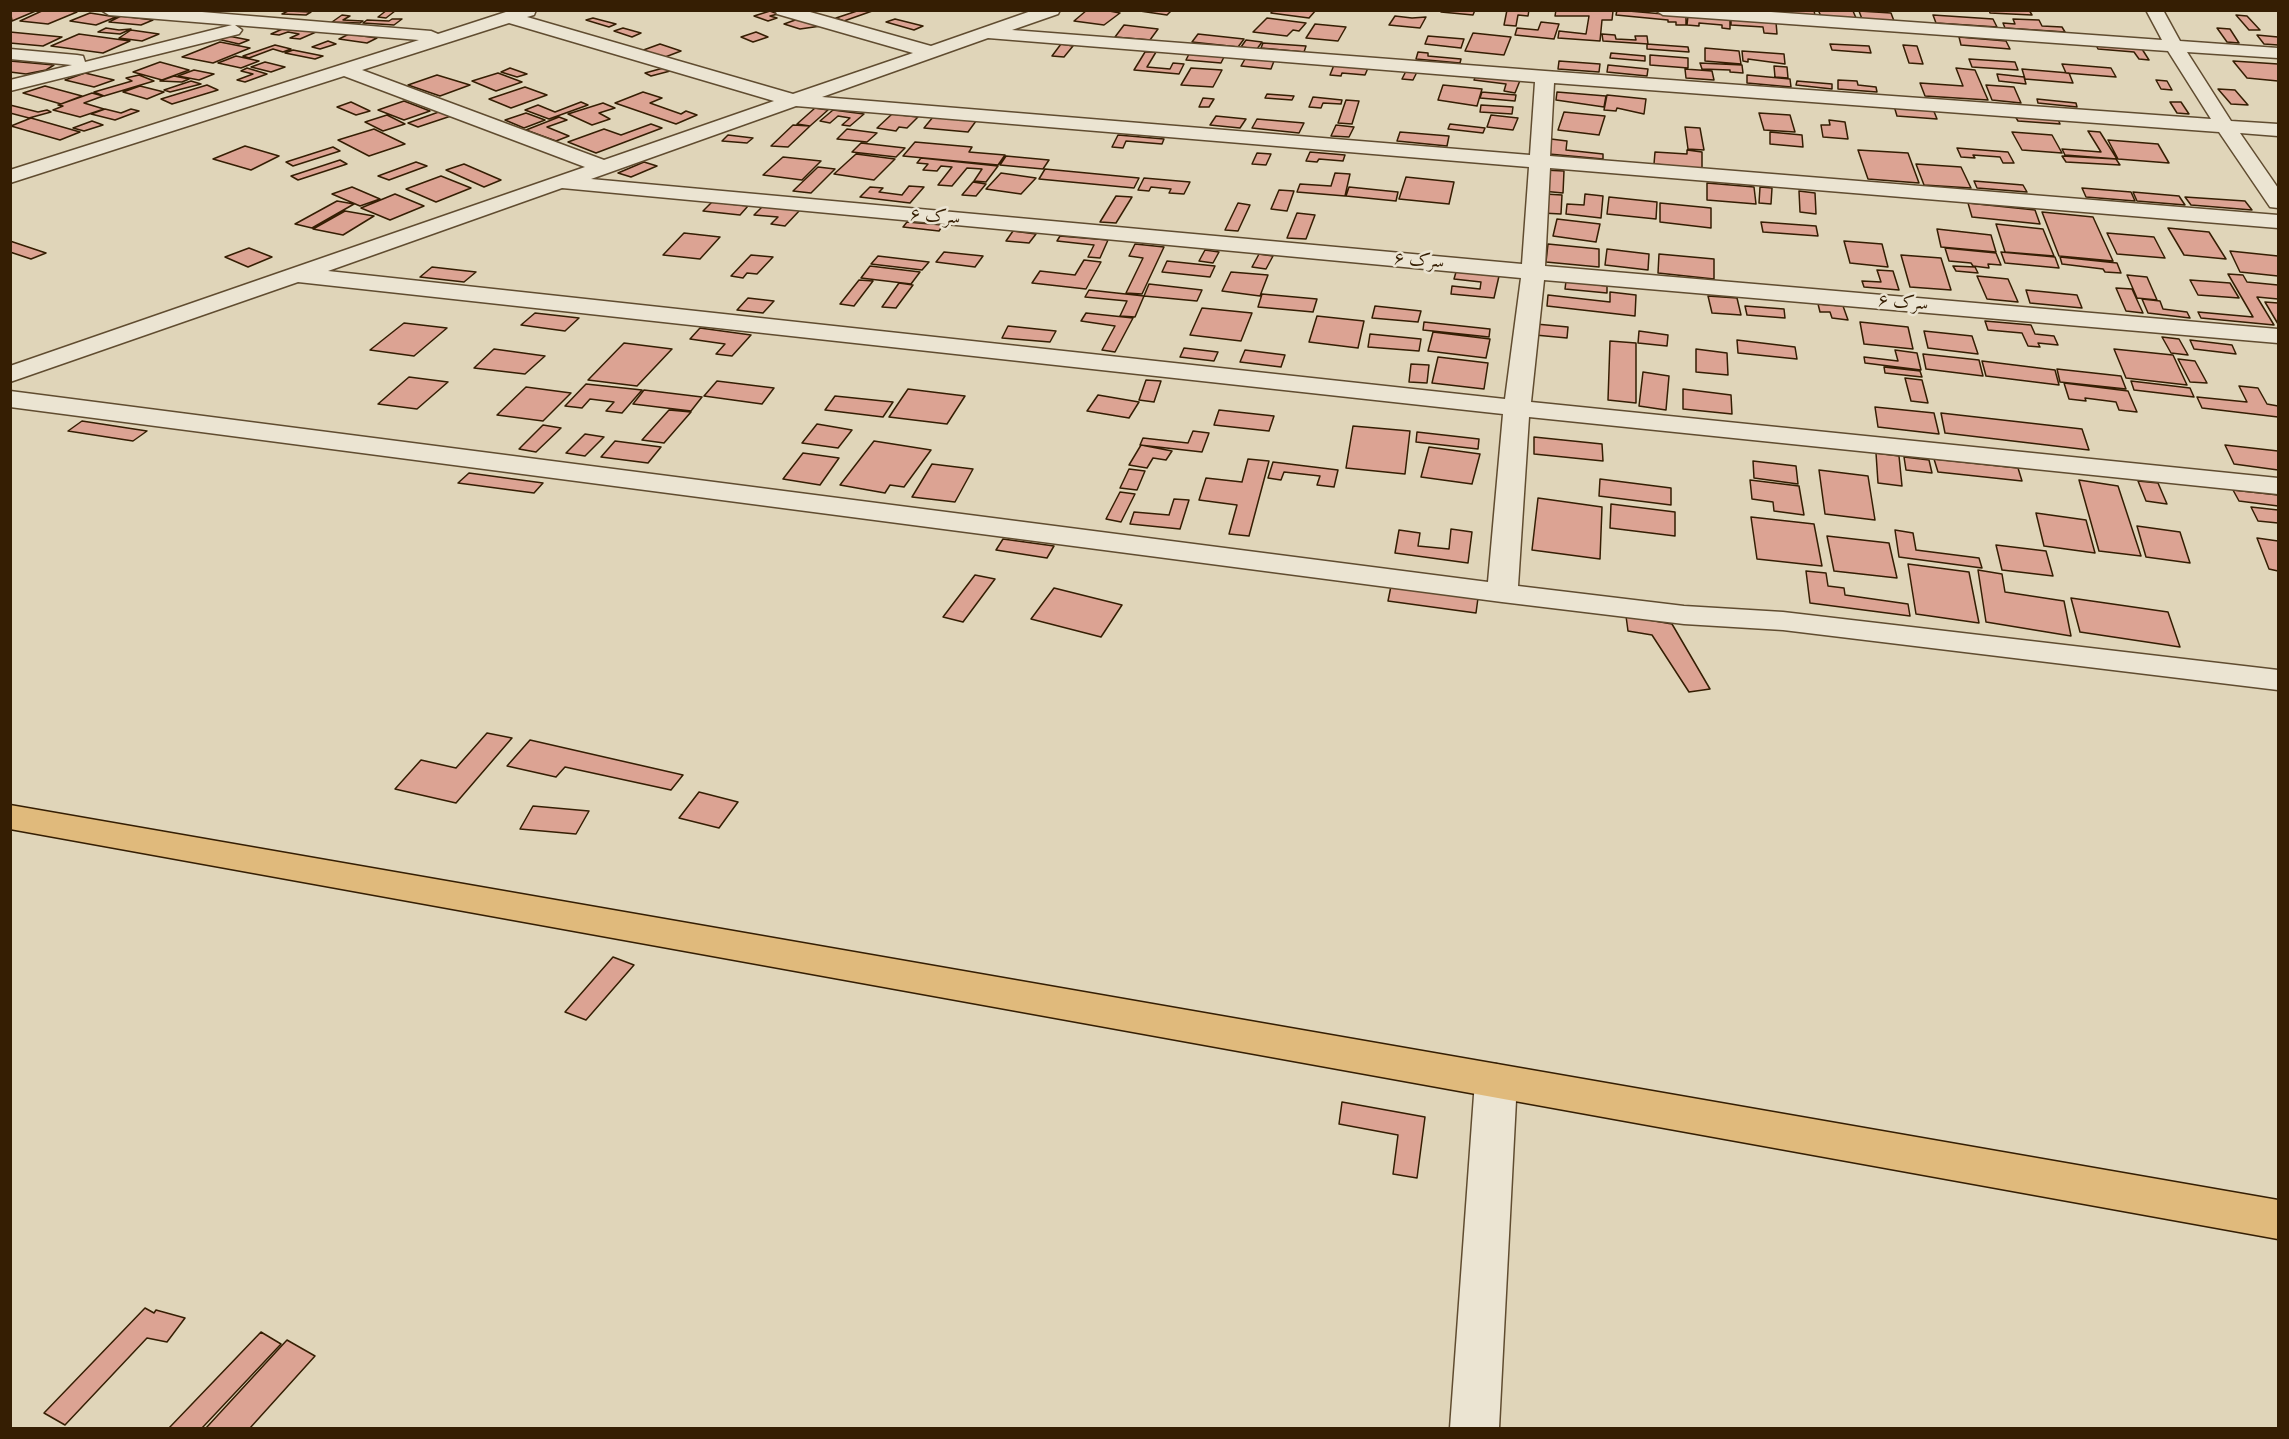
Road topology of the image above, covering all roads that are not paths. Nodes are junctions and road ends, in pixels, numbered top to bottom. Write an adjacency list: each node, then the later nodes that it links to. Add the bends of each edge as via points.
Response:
1 (110, 10): 7 (street, via 235,21)
2 (530, 10): 8 (street)
3 (783, 10): 12 (street)
4 (1052, 10): 9 (street)
5 (1663, 10): 11 (street)
6 (2154, 10): 11 (street)
7 (264, 17): 10 (street); 15 (street)
8 (508, 18): 10 (street); 19 (street)
9 (986, 33): 12 (street); 17 (street)
10 (447, 37): 16 (street)
11 (2173, 46): 13 (street); 20 (street)
12 (931, 52): 19 (street)
13 (2278, 53)
14 (10, 54): 15 (street)
15 (103, 63): 18 (street)
16 (345, 70): 23 (street); 24 (street)
17 (1545, 77): 20 (street); 22 (street)
18 (10, 86)
19 (792, 100): 22 (street); 23 (street)
20 (2223, 126): 21 (street); 26 (street)
21 (2278, 130)
22 (1540, 162): 27 (street); 28 (street)
23 (604, 167): 25 (street)
24 (10, 177)
25 (560, 182): 28 (street, سرک ۶); 29 (street)
26 (2278, 202)
27 (2278, 222)
28 (1533, 272): 30 (street, سرک ۶); 33 (street)
29 (299, 275): 31 (street); 33 (street)
30 (2278, 336)
31 (10, 375)
32 (10, 399): 35 (street)
33 (1517, 408): 34 (street); 35 (street)
34 (2278, 486)
35 (1502, 593): 36 (street, via 1684,615 1783,621)
36 (2278, 680)
37 (10, 817): 38 (main road)
38 (1496, 1081): 39 (main road); 40 (street)
39 (2278, 1220)
40 (1474, 1428)

